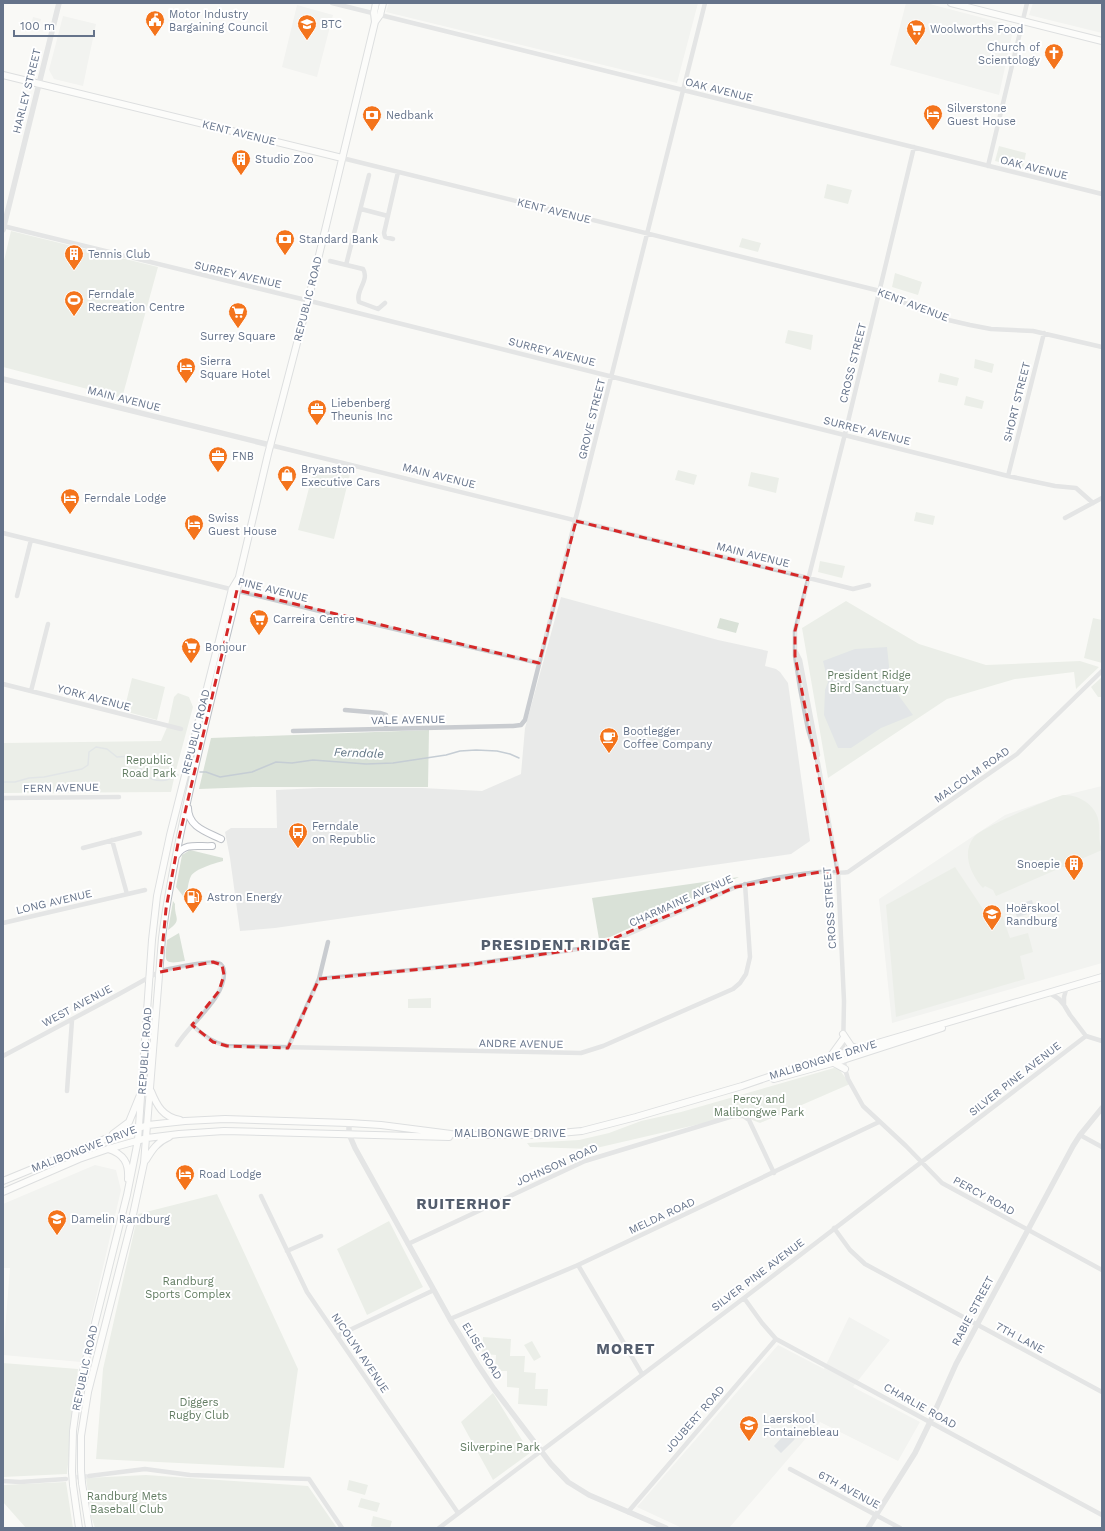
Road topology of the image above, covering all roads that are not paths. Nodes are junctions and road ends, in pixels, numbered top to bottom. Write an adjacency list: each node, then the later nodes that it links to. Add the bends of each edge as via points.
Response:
1 (59, 3): 12 (street, HARLEY STREET)
2 (332, 3): 8 (street, OAK AVENUE)
3 (376, 3): 8 (main road, REPUBLIC ROAD)
4 (384, 3): 8 (main road, REPUBLIC ROAD)
5 (705, 3): 13 (street, GROVE STREET)
6 (951, 3): 9 (main road)
7 (1027, 3): 9 (street)
8 (377, 14): 13 (street, OAK AVENUE); 15 (main road, REPUBLIC ROAD)
9 (1023, 21): 10 (main road); 16 (street)
10 (1102, 40)
11 (3, 75): 12 (main road, KENT AVENUE)
12 (39, 84): 15 (main road, KENT AVENUE); 22 (street, HARLEY STREET)
13 (684, 90): 14 (street, OAK AVENUE); 23 (street, GROVE STREET)
14 (914, 147): 16 (street, OAK AVENUE); 27 (street, CROSS STREET)
15 (342, 158): 17 (street, KENT AVENUE); 28 (main road, REPUBLIC ROAD)
16 (988, 166): 19 (street, OAK AVENUE)
17 (398, 172): 21 (street); 23 (street, KENT AVENUE)
18 (369, 175): 20 (street)
19 (1102, 194)
20 (361, 209): 21 (street); 26 (street)
21 (388, 216): 24 (street, via 384,233 385,237)
22 (3, 228): 28 (street, SURREY AVENUE)
23 (648, 234): 27 (street, KENT AVENUE); 32 (street, GROVE STREET)
24 (393, 239)
25 (330, 261): 26 (street)
26 (346, 265): 29 (street, via 365,271 357,297 359,302 378,309)
27 (880, 291): 30 (street, KENT AVENUE, via 944,319 991,329); 34 (street, CROSS STREET)
28 (308, 301): 32 (street, SURREY AVENUE); 35 (main road, REPUBLIC ROAD)
29 (385, 303)
30 (1044, 333): 31 (street, KENT AVENUE); 36 (street, SHORT STREET)
31 (1102, 347)
32 (612, 376): 34 (street, SURREY AVENUE); 40 (street, GROVE STREET)
33 (3, 379): 35 (street, MAIN AVENUE)
34 (845, 434): 36 (street, SURREY AVENUE); 43 (street, CROSS STREET)
35 (270, 445): 40 (street, MAIN AVENUE); 45 (main road, REPUBLIC ROAD)
36 (1008, 476): 38 (street, SURREY AVENUE, via 1076,488)
37 (1102, 498): 38 (street)
38 (1093, 503): 39 (street)
39 (1065, 518)
40 (576, 521): 43 (street, MAIN AVENUE); 48 (street, GROVE STREET)
41 (3, 533): 42 (street, PINE AVENUE)
42 (31, 540): 45 (street, PINE AVENUE); 46 (street)
43 (808, 578): 44 (street, MAIN AVENUE, via 853,589); 66 (street, CROSS STREET, via 795,631 796,652 800,660)
44 (869, 585)
45 (235, 589): 48 (street, PINE AVENUE); 57 (main road, REPUBLIC ROAD); 73 (main road, REPUBLIC ROAD, via 163,870 154,920)
46 (17, 596)
47 (48, 624): 51 (street)
48 (539, 663): 53 (street, GROVE STREET)
49 (1102, 670): 66 (street, MALCOLM ROAD, via 1028,744 1003,765 851,870)
50 (3, 684): 51 (street, YORK AVENUE)
51 (31, 691): 54 (street, YORK AVENUE)
52 (346, 710): 55 (street, via 386,715)
53 (524, 723): 55 (street, VALE AVENUE, via 513,726)
54 (181, 729)
55 (386, 729): 56 (street, VALE AVENUE)
56 (292, 731)
57 (189, 790): 61 (main road, via 190,819 198,827); 65 (main road, REPUBLIC ROAD)
58 (119, 797): 59 (street, FERN AVENUE)
59 (3, 798)
60 (140, 833): 62 (street)
61 (221, 838)
62 (112, 840): 64 (street); 69 (street)
63 (212, 846): 65 (main road, via 189,846)
64 (83, 848)
65 (175, 857): 72 (main road, REPUBLIC ROAD, via 166,909)
66 (838, 873): 67 (street, CHARMAINE AVENUE, via 820,872); 82 (street, CROSS STREET, via 844,1001)
67 (745, 884): 75 (street, CHARMAINE AVENUE, via 600,946 474,964); 85 (street, ANDRE AVENUE, via 750,957 740,983 733,989 603,1046 571,1054)
68 (145, 890): 69 (street, LONG AVENUE)
69 (127, 894): 70 (street, LONG AVENUE)
70 (3, 923)
71 (328, 942): 75 (street)
72 (160, 972): 73 (street, WEST AVENUE); 80 (street, via 213,962 222,965 224,975 219,991); 93 (main road, REPUBLIC ROAD)
73 (150, 978): 79 (street, WEST AVENUE); 92 (main road, REPUBLIC ROAD)
74 (1102, 978): 76 (main road, MALIBONGWE DRIVE); 86 (main road, MALIBONGWE DRIVE)
75 (319, 979): 85 (street)
76 (1066, 990): 77 (main road, MALIBONGWE DRIVE); 78 (street)
77 (1051, 994): 78 (street); 88 (main road, MALIBONGWE DRIVE)
78 (1064, 1005): 81 (street)
79 (72, 1020): 87 (street, WEST AVENUE); 94 (street)
80 (192, 1025): 84 (street); 85 (street, ANDRE AVENUE, via 208,1039 220,1045)
81 (1086, 1036): 83 (street); 109 (street, SILVER PINE AVENUE)
82 (843, 1037): 86 (main road); 88 (street, CROSS STREET); 89 (main road)
83 (1102, 1041)
84 (177, 1045)
85 (288, 1048)
86 (858, 1049): 88 (main road, MALIBONGWE DRIVE)
87 (3, 1056)
88 (843, 1057): 89 (main road, MALIBONGWE DRIVE); 90 (main road, MALIBONGWE DRIVE); 91 (street, PERCY ROAD)
89 (829, 1058): 98 (main road, MALIBONGWE DRIVE, via 607,1126 573,1133 531,1136 458,1134)
90 (834, 1063): 91 (main road); 102 (main road, MALIBONGWE DRIVE, via 608,1128 574,1135 508,1138)
91 (845, 1069): 97 (street, PERCY ROAD, via 859,1099)
92 (142, 1090): 100 (main road, REPUBLIC ROAD); 105 (main road, via 128,1122)
93 (150, 1090): 96 (main road, via 165,1114); 99 (main road, REPUBLIC ROAD)
94 (67, 1091)
95 (1102, 1108): 103 (street, RABIE STREET)
96 (185, 1120): 98 (main road, MALIBONGWE DRIVE); 99 (main road, MALIBONGWE DRIVE)
97 (879, 1122): 109 (street, PERCY ROAD); 111 (street, MELDA ROAD)
98 (349, 1123): 102 (street, ELISE ROAD)
99 (148, 1125): 100 (main road, MALIBONGWE DRIVE); 104 (main road, REPUBLIC ROAD)
100 (139, 1128): 105 (main road, MALIBONGWE DRIVE); 106 (main road, REPUBLIC ROAD)
101 (179, 1134): 102 (main road, MALIBONGWE DRIVE, via 224,1131); 104 (main road, MALIBONGWE DRIVE); 110 (main road, via 160,1142)
102 (349, 1134): 119 (street, ELISE ROAD)
103 (1080, 1135): 107 (street); 117 (street, RABIE STREET)
104 (146, 1138): 106 (main road, MALIBONGWE DRIVE); 110 (main road, REPUBLIC ROAD)
105 (105, 1139): 112 (main road, MALIBONGWE DRIVE)
106 (138, 1140): 108 (main road, MALIBONGWE DRIVE); 114 (main road, REPUBLIC ROAD)
107 (1102, 1147)
108 (108, 1149): 113 (main road, MALIBONGWE DRIVE); 114 (main road, via 119,1153 127,1163)
109 (921, 1161): 116 (street, SILVER PINE AVENUE); 117 (street, PERCY ROAD, via 948,1187)
110 (144, 1163): 142 (main road, REPUBLIC ROAD, bridge, via 88,1392 81,1436 82,1483)
111 (774, 1173): 119 (street, JOHNSON ROAD, via 751,1124 743,1116 733,1116 585,1160); 121 (street, MELDA ROAD)
112 (3, 1181)
113 (3, 1192)
114 (127, 1195): 141 (main road, REPUBLIC ROAD, bridge, via 79,1387 73,1431 72,1472)
115 (261, 1196): 120 (street, NICOLYN AVENUE)
116 (834, 1228): 124 (street, SILVER PINE AVENUE); 126 (street, 7TH LANE, via 850,1250 865,1264)
117 (1028, 1230): 122 (street, PERCY ROAD); 126 (street, RABIE STREET)
118 (321, 1236): 120 (street)
119 (408, 1244): 123 (street, ELISE ROAD)
120 (287, 1251): 127 (street, NICOLYN AVENUE, via 307,1292)
121 (578, 1265): 125 (street, MELDA ROAD); 129 (street)
122 (1102, 1270)
123 (434, 1290): 125 (street, ELISE ROAD); 127 (street)
124 (744, 1298): 128 (street, CHARLIE ROAD); 129 (street, SILVER PINE AVENUE)
125 (450, 1319): 132 (street, ELISE ROAD, via 494,1389)
126 (977, 1325): 130 (street, 7TH LANE); 131 (street, RABIE STREET)
127 (337, 1336): 138 (street, NICOLYN AVENUE)
128 (776, 1339): 131 (street, CHARLIE ROAD); 137 (street, JOUBERT ROAD)
129 (642, 1374): 132 (street, SILVER PINE AVENUE)
130 (1102, 1392)
131 (930, 1422): 139 (street, RABIE STREET, via 915,1453); 140 (street, CHARLIE ROAD)
132 (540, 1451): 137 (street, ELISE ROAD, via 558,1473 575,1487); 138 (street, SILVER PINE AVENUE)
133 (790, 1469): 139 (street, 6TH AVENUE)
134 (89, 1476): 143 (street, via 145,1470 190,1475 309,1479)
135 (66, 1479): 136 (street)
136 (3, 1481)
137 (628, 1512): 145 (street, ELISE ROAD)
138 (458, 1513): 144 (street, SILVER PINE AVENUE)
139 (876, 1515): 146 (street, RABIE STREET); 147 (street, 6TH AVENUE)
140 (1102, 1515)
141 (79, 1528)
142 (89, 1528)
143 (342, 1528)
144 (438, 1528)
145 (666, 1528)
146 (868, 1528)
147 (900, 1528)

